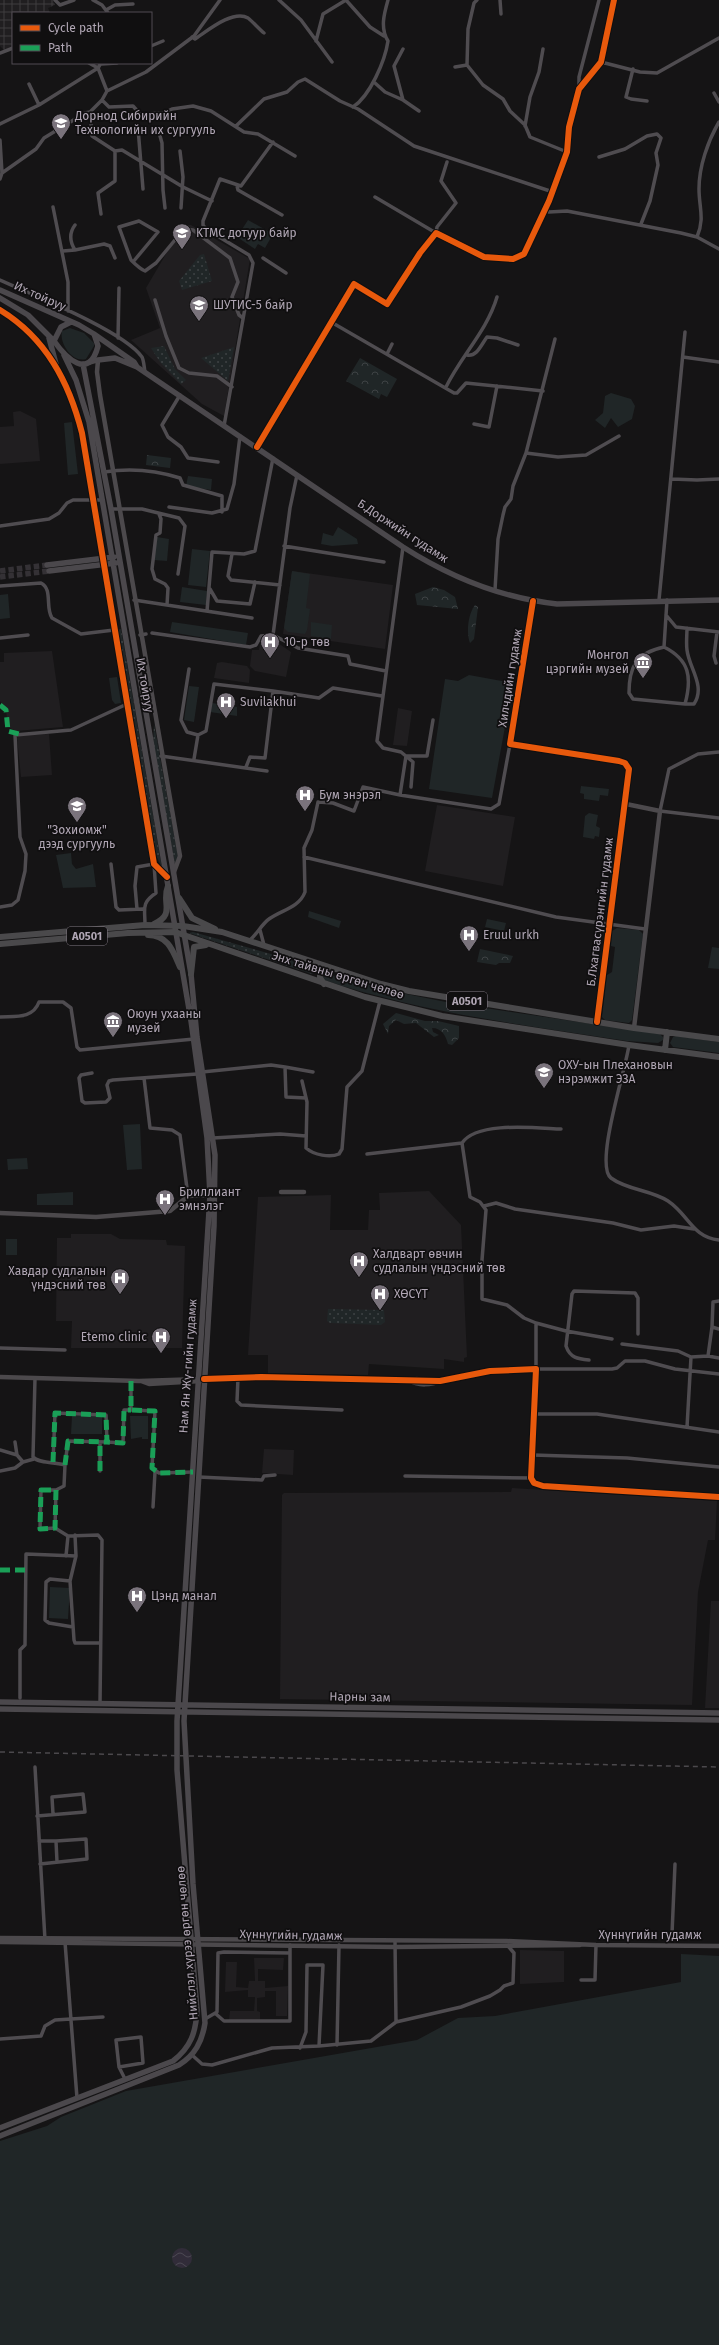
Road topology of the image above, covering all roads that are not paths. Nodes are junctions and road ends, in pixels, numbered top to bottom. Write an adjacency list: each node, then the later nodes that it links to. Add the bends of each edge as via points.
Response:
1 (56, 0): 2 (street, via 60,5)
2 (74, 0)
3 (92, 0): 11 (street)
4 (220, 0): 17 (street, via 208,14 201,29)
5 (278, 0): 19 (street, via 301,20)
6 (388, 0): 16 (street, via 384,15)
7 (477, 0): 29 (street, via 468,29)
8 (500, 0): 14 (street)
9 (598, 0): 34 (street, via 579,77)
10 (614, 0): 27 (street)
11 (99, 2): 13 (street)
12 (133, 4): 13 (street, via 117,4)
13 (107, 12)
14 (501, 14)
15 (264, 33): 17 (street, via 243,17 226,19 195,39)
16 (385, 36): 19 (street, via 370,27 346,0 323,14); 32 (street, via 388,41 387,49 377,71)
17 (192, 37): 35 (street, via 140,76)
18 (719, 38): 31 (street, via 657,73)
19 (316, 41): 26 (street)
20 (163, 42): 21 (street)
21 (152, 46)
22 (12, 48): 25 (street)
23 (403, 49): 38 (street, via 394,66)
24 (543, 49): 48 (street)
25 (0, 54)
26 (332, 62)
27 (601, 62): 31 (street); 34 (street)
28 (100, 65): 35 (street); 41 (street)
29 (467, 65): 30 (street); 48 (street, via 483,85 503,100)
30 (455, 67)
31 (632, 69): 39 (street, via 626,97 631,100)
32 (375, 83): 38 (street, via 385,92); 42 (street, via 360,103)
33 (29, 84): 41 (street)
34 (579, 89): 55 (street, via 569,127)
35 (107, 91): 37 (street)
36 (714, 93): 40 (street)
37 (102, 100): 44 (street); 47 (street, via 109,107 133,106 140,114 164,113 172,109 193,106 210,111)
38 (403, 100): 43 (street)
39 (647, 100)
40 (719, 102)
41 (39, 104): 46 (street)
42 (353, 107): 47 (street, via 302,79 287,92 268,97 259,103 248,117); 66 (street, via 414,146)
43 (419, 111)
44 (90, 112): 53 (street, via 92,136); 60 (street, via 44,138 36,149)
45 (719, 122): 78 (street, via 708,142 699,178 702,216)
46 (0, 124)
47 (236, 126): 52 (street, via 244,132 258,134)
48 (525, 127): 55 (street, via 530,137)
49 (138, 128): 58 (street)
50 (160, 136): 61 (street)
51 (0, 140): 60 (street)
52 (273, 142): 56 (street); 63 (street, via 251,176 242,186)
53 (115, 151): 58 (street, via 122,150); 73 (street, via 115,181 98,193)
54 (180, 151): 64 (street)
55 (566, 152): 66 (street)
56 (295, 156)
57 (599, 156): 75 (street, via 625,149 647,136 657,134 662,138 656,153 658,165 650,201)
58 (141, 162): 61 (street); 65 (street)
59 (447, 162): 77 (street, via 441,181 456,203)
60 (2, 173): 62 (street)
61 (163, 175): 64 (street); 70 (street)
62 (0, 179)
63 (237, 186): 68 (street, via 220,179); 74 (street, via 238,190)
64 (183, 187): 68 (street); 71 (street)
65 (143, 189)
66 (553, 192): 72 (street)
67 (375, 197): 77 (street)
68 (212, 201): 96 (street, via 203,225 252,258)
69 (53, 207): 81 (street)
70 (165, 208)
71 (181, 208)
72 (545, 209): 75 (street, via 549,212 567,211); 77 (street, via 524,254 513,259 477,255)
73 (100, 214)
74 (282, 215)
75 (641, 224): 78 (street)
76 (75, 225): 80 (street, via 71,231)
77 (436, 233): 98 (street, via 387,304 354,284)
78 (697, 237): 79 (street)
79 (719, 249)
80 (75, 250): 81 (street); 82 (street, via 104,244 110,246)
81 (63, 251): 95 (street, via 68,282)
82 (115, 258)
83 (262, 258): 85 (street)
84 (133, 262): 84 (street, via 119,228 139,221 158,232); 96 (street, via 141,270 149,270 184,229 193,230 230,258 238,282 232,296 239,315)
85 (286, 273)
86 (0, 280): 89 (street)
87 (119, 288): 102 (street)
88 (0, 290): 93 (main road, Их тойруу)
89 (30, 293): 93 (street); 95 (street)
90 (497, 297): 109 (street, via 483,329)
91 (0, 298): 100 (main road, Их тойруу, via 21,310)
92 (156, 300): 118 (street, via 166,336 179,368 197,375 205,373 217,376)
93 (27, 302): 97 (main road, Их тойруу)
94 (0, 310): 113 (street, via 26,329)
95 (68, 311): 102 (street)
96 (243, 318): 118 (street)
97 (71, 322): 101 (main road); 104 (main road, via 61,327)
98 (331, 322): 107 (street); 126 (street)
99 (685, 332): 110 (street)
100 (48, 334): 104 (main road, Их тойруу); 113 (main road)
101 (94, 334): 114 (main road, via 98,349 95,356); 115 (main road, via 134,362)
102 (118, 338): 116 (street, via 142,358)
103 (555, 339): 120 (street)
104 (54, 341): 108 (main road)
105 (392, 344): 107 (street)
106 (518, 345): 109 (street, via 487,337 476,353)
107 (387, 354): 119 (street)
108 (64, 355): 114 (main road, via 74,362); 136 (main road, Их тойруу, via 76,380 89,422)
109 (467, 355): 119 (street, via 454,370)
110 (683, 357): 112 (street); 133 (street)
111 (98, 360): 114 (street); 115 (main road, via 115,358); 130 (street, via 97,372)
112 (719, 362)
113 (56, 364): 135 (street, via 77,412)
114 (85, 364): 131 (main road, Их тойруу)
115 (137, 367): 116 (main road, Б.Доржийн гудамж)
116 (145, 372): 121 (main road, Б.Доржийн гудамж)
117 (498, 386): 119 (street, via 466,383 457,393); 120 (street); 122 (street, via 489,427)
118 (232, 387): 123 (street)
119 (446, 387)
120 (543, 391): 127 (street)
121 (180, 395): 123 (main road, Б.Доржийн гудамж); 129 (street, via 162,425 168,437 181,447 188,458)
122 (474, 424)
123 (224, 426): 124 (main road, Б.Доржийн гудамж)
124 (240, 436): 126 (main road, Б.Доржийн гудамж); 140 (street, via 231,499)
125 (619, 436): 127 (street, via 586,454 558,457)
126 (257, 447): 128 (main road, Б.Доржийн гудамж)
127 (526, 453): 156 (street, via 513,486 511,500 503,515 498,539)
128 (273, 458): 132 (main road, Б.Доржийн гудамж); 145 (street, via 255,551 248,554)
129 (218, 462)
130 (113, 471): 131 (street); 137 (street); 140 (street, via 130,468 180,478 183,485 222,496)
131 (104, 472): 139 (main road, Их тойруу)
132 (297, 473): 143 (street); 144 (main road, Б.Доржийн гудамж)
133 (672, 479): 134 (street); 158 (street)
134 (719, 479)
135 (94, 500): 136 (street); 142 (street, via 73,500 48,519); 148 (street)
136 (102, 500): 147 (main road, Их тойруу)
137 (119, 507): 139 (street); 141 (street); 157 (street)
138 (169, 507): 140 (street)
139 (111, 509): 146 (main road, Их тойруу)
140 (222, 512)
141 (159, 514): 151 (street, via 179,518 185,526); 162 (street, via 160,533 156,535 152,569 155,579 168,588)
142 (0, 526)
143 (284, 546): 149 (street); 153 (street)
144 (403, 547): 156 (main road, Б.Доржийн гудамж, via 444,572); 178 (street)
145 (232, 554): 152 (street, via 228,576 231,580); 155 (street, via 212,552)
146 (119, 560): 147 (main road); 200 (main road, Их тойруу)
147 (112, 561): 148 (main road); 201 (main road, Их тойруу)
148 (102, 562): 150 (main road); 167 (street)
149 (384, 562)
150 (48, 568)
151 (178, 574)
152 (255, 582): 153 (street); 155 (street, via 249,604 217,601)
153 (280, 585): 173 (street)
154 (0, 586): 167 (street, via 41,582 48,592 52,618 81,634)
155 (209, 588): 163 (street)
156 (495, 590): 161 (main road, Б.Доржийн гудамж)
157 (134, 600): 162 (street); 172 (street)
158 (660, 600): 159 (main road, Б.Доржийн гудамж); 161 (main road, Б.Доржийн гудамж, via 578,605)
159 (667, 600): 160 (main road, Б.Доржийн гудамж); 164 (street)
160 (719, 600)
161 (533, 601): 185 (street, Хилчдийн гудамж)
162 (167, 605): 163 (street)
163 (207, 611): 165 (street)
164 (666, 615): 166 (street, via 675,626); 175 (street)
165 (252, 618)
166 (687, 628): 168 (street); 182 (street, via 687,651 698,685 694,704)
167 (114, 630): 181 (street)
168 (718, 632): 176 (street, via 714,656)
169 (152, 633): 173 (street, via 250,647 256,645 261,636)
170 (146, 634): 172 (street)
171 (28, 635): 174 (street)
172 (140, 635): 187 (street)
173 (273, 635): 178 (street, via 298,648 348,656 350,664)
174 (0, 638)
175 (664, 647): 182 (street, via 672,651 685,665 690,678); 182 (street, via 640,657 632,668 629,693 634,699)
176 (716, 663)
177 (189, 669): 184 (street, via 181,720 187,732)
178 (386, 671): 180 (street)
179 (273, 691): 180 (street, via 319,698 333,688); 184 (street, via 214,684 206,731); 190 (street, via 265,758 250,757)
180 (382, 696): 188 (street, via 377,741 383,748 401,752)
181 (127, 704): 199 (street); 204 (street, via 71,730 15,735 20,837 26,854 25,871 18,900 12,905)
182 (685, 704)
183 (433, 720): 188 (street, via 426,756)
184 (198, 735): 189 (street)
185 (510, 744): 193 (street, via 497,807 491,809); 194 (street, Хилчдийн гудамж, via 625,764 629,769)
186 (719, 752): 195 (street, via 698,754 668,769)
187 (161, 756): 189 (street); 200 (street, via 180,856)
188 (406, 756): 192 (street, via 413,762); 193 (street)
189 (194, 760): 190 (street)
190 (246, 767): 191 (street)
191 (267, 771)
192 (411, 787)
193 (400, 795): 197 (street, via 363,787 354,812 333,803 318,802 312,830 306,840)
194 (626, 804): 195 (street); 210 (street, Б.Лхагвасүрэнгийн гудамж)
195 (660, 811): 196 (street); 212 (street)
196 (719, 818)
197 (304, 857): 210 (street, via 556,917); 213 (street, via 303,898 269,919)
198 (111, 864): 205 (street, via 116,907 119,910)
199 (154, 864): 201 (street); 205 (street, via 137,867); 206 (street, via 156,893 148,897)
200 (174, 872): 203 (main road, Их тойруу)
201 (167, 877): 202 (main road, Их тойруу)
202 (168, 886): 207 (highway, via 165,893 167,913 165,917); 208 (main road, Их тойруу)
203 (179, 898): 211 (main road, Их тойруу); 215 (highway, via 192,918)
204 (0, 907)
205 (137, 909): 206 (street)
206 (144, 909): 209 (street)
207 (152, 924): 208 (highway, Энх тайвны өргөн чөлөө / A0501); 209 (highway, Энх тайвны өргөн чөлөө / A0501)
208 (174, 924): 211 (highway, Энх тайвны өргөн чөлөө / A0501); 214 (main road, Их тойруу)
209 (145, 925): 218 (highway, Энх тайвны өргөн чөлөө / A0501)
210 (610, 925): 212 (street); 232 (street, Б.Лхагвасүрэнгийн гудамж)
211 (183, 926): 215 (highway, Энх тайвны өргөн чөлөө / A0501); 217 (main road, Их тойруу)
212 (645, 929): 233 (street)
213 (260, 930): 219 (street); 221 (street)
214 (175, 932): 216 (highway, Энх тайвны өргөн чөлөө / A0501); 217 (highway, Энх тайвны өргөн чөлөө / A0501); 224 (main road, Их тойруу)
215 (222, 932): 219 (highway, Энх тайвны өргөн чөлөө / A0501)
216 (128, 933): 220 (highway, Энх тайвны өргөн чөлөө / A0501); 224 (highway, via 165,939)
217 (185, 935): 222 (highway, Энх тайвны өргөн чөлөө / A0501); 226 (main road, Их тойруу)
218 (0, 937)
219 (250, 940): 221 (highway, Энх тайвны өргөн чөлөө / A0501)
220 (0, 944)
221 (264, 945): 223 (highway, Энх тайвны өргөн чөлөө / A0501)
222 (217, 947): 226 (highway, via 202,944 194,947); 227 (highway, Энх тайвны өргөн чөлөө / A0501)
223 (313, 962): 225 (highway, Энх тайвны өргөн чөлөө / A0501); 227 (highway, via 318,967 318,973)
224 (180, 967): 231 (main road, Их тойруу)
225 (335, 969): 228 (highway, via 321,972 320,978); 232 (highway, Энх тайвны өргөн чөлөө / A0501, via 409,991)
226 (191, 974): 243 (main road, Нам Ян Жү-гийн гудамж)
227 (305, 978): 228 (highway, Энх тайвны өргөн чөлөө / A0501)
228 (325, 985): 229 (highway, Энх тайвны өргөн чөлөө / A0501)
229 (380, 1001): 237 (highway, Энх тайвны өргөн чөлөө / A0501, via 442,1016); 248 (street, via 362,1072 347,1087 342,1148 339,1154 334,1157 310,1152 306,1148)
230 (0, 1016): 235 (street, via 28,1015 39,1002 63,1002 71,1008 77,1047 80,1050)
231 (191, 1022): 235 (main road, Нам Ян Жү-гийн гудамж)
232 (597, 1022): 233 (highway, Энх тайвны өргөн чөлөө / A0501)
233 (634, 1028): 234 (highway, Энх тайвны өргөн чөлөө / A0501)
234 (667, 1032): 236 (highway, Энх тайвны өргөн чөлөө / A0501); 238 (highway)
235 (194, 1039): 243 (main road, Нам Ян Жү-гийн гудамж)
236 (719, 1039)
237 (629, 1045): 238 (highway, Энх тайвны өргөн чөлөө / A0501); 258 (street, via 613,1114 605,1163 606,1172 616,1181 662,1196 680,1209)
238 (665, 1050): 239 (highway, Энх тайвны өргөн чөлөө / A0501)
239 (719, 1057)
240 (285, 1067): 241 (street); 243 (street, via 271,1065); 246 (street, via 286,1097)
241 (313, 1072)
242 (92, 1073): 244 (street, via 81,1075 79,1078 84,1103 106,1102 110,1098 107,1085 109,1081)
243 (200, 1073): 244 (street); 249 (main road, Нам Ян Жү-гийн гудамж); 254 (main road, Нам Ян Жү-гийн гудамж)
244 (144, 1078): 255 (street, via 150,1128 172,1130 180,1135)
245 (302, 1081): 246 (street)
246 (306, 1098): 248 (street)
247 (561, 1129): 250 (street, via 481,1130 465,1138)
248 (306, 1136): 249 (street, via 271,1134)
249 (213, 1138): 280 (main road, Нам Ян Жү-гийн гудамж, via 215,1204)
250 (462, 1143): 251 (street); 256 (street, via 470,1198)
251 (367, 1154)
252 (281, 1192): 253 (street)
253 (304, 1192)
254 (210, 1194): 255 (street); 280 (main road, Нам Ян Жү-гийн гудамж)
255 (188, 1196): 257 (street, via 170,1211 96,1217)
256 (484, 1206): 258 (street, via 496,1202 515,1209 613,1223 641,1230 674,1226); 261 (street, via 487,1211 482,1260 482,1299 507,1305 524,1318)
257 (0, 1213)
258 (694, 1229): 259 (street, via 706,1238)
259 (719, 1240)
260 (719, 1300): 262 (street, via 713,1302)
261 (536, 1322): 264 (street); 274 (street)
262 (712, 1327): 263 (street); 270 (street)
263 (719, 1329)
264 (566, 1331): 265 (street, via 572,1292 587,1290 636,1294); 266 (street); 273 (street, via 568,1352 576,1359)
265 (638, 1334)
266 (612, 1339)
267 (622, 1344): 271 (street, via 678,1351)
268 (0, 1348): 269 (street)
269 (65, 1350)
270 (708, 1356): 271 (street); 272 (street)
271 (691, 1357): 275 (street)
272 (719, 1358)
273 (589, 1360)
274 (536, 1369): 275 (street, via 612,1369 625,1361 645,1361 675,1369); 279 (street, via 490,1371 430,1384 415,1384 411,1381); 284 (street)
275 (690, 1369): 276 (street); 285 (street)
276 (719, 1374)
277 (0, 1377): 278 (street)
278 (35, 1378): 281 (street); 293 (street)
279 (238, 1378): 280 (street); 283 (street, via 237,1401 241,1405)
280 (201, 1380): 281 (street); 301 (main road, Нам Ян Жү-гийн гудамж); 304 (main road, Нам Ян Жү-гийн гудамж)
281 (131, 1381): 282 (street)
282 (131, 1410): 289 (street, via 124,1410 123,1443); 300 (street, via 155,1411 151,1459)
283 (342, 1410)
284 (535, 1414): 285 (street, via 597,1414); 292 (street)
285 (687, 1427): 286 (street)
286 (719, 1432)
287 (15, 1442): 291 (street)
288 (100, 1442): 289 (street); 296 (street, via 68,1441); 298 (street)
289 (107, 1442): 295 (street, via 106,1415 55,1413)
290 (0, 1450): 291 (street)
291 (17, 1455): 294 (street)
292 (533, 1456): 297 (street, via 627,1458); 305 (street)
293 (34, 1459): 294 (street); 295 (street, via 39,1462)
294 (23, 1462): 299 (street, via 15,1468)
295 (53, 1462): 296 (street)
296 (64, 1465): 306 (street, via 64,1486)
297 (719, 1468)
298 (100, 1470)
299 (0, 1471)
300 (155, 1472): 301 (street); 308 (street)
301 (193, 1472): 320 (main road, Нам Ян Жү-гийн гудамж)
302 (275, 1475): 304 (street, via 264,1476 262,1480)
303 (405, 1476): 305 (street)
304 (197, 1477): 321 (main road, Нам Ян Жү-гийн гудамж)
305 (531, 1478): 307 (street, via 534,1483 543,1486)
306 (56, 1490): 309 (street); 309 (street, via 40,1490 40,1529)
307 (719, 1497)
308 (153, 1507)
309 (55, 1528): 311 (street)
310 (75, 1535): 311 (street); 313 (street); 316 (street, via 98,1535 102,1540)
311 (68, 1536): 312 (street)
312 (66, 1556): 313 (street); 317 (street, via 26,1554 25,1644 20,1650)
313 (76, 1556): 314 (street)
314 (70, 1581): 315 (street); 315 (street, via 50,1579 46,1582 45,1620)
315 (72, 1627): 316 (street, via 75,1643)
316 (100, 1643): 319 (street)
317 (20, 1698)
318 (0, 1702): 319 (main road, Нарны зам)
319 (100, 1703): 320 (main road, Нарны зам)
320 (178, 1704): 321 (main road, Нарны зам); 324 (main road, Нам Ян Жү-гийн гудамж)
321 (185, 1704): 323 (main road, Нарны зам); 325 (main road, Нийслэл хүрээ өргөн чөлөө)
322 (0, 1709): 324 (main road, Нарны зам)
323 (385, 1709): 326 (main road, Нарны зам); 327 (main road)
324 (177, 1712): 325 (main road, Нарны зам); 340 (main road, Нийслэл хүрээ өргөн чөлөө, via 177,1770)
325 (184, 1712): 327 (main road, Нарны зам); 341 (main road, Нийслэл хүрээ өргөн чөлөө, via 192,1877)
326 (719, 1714)
327 (385, 1715): 328 (main road, Нарны зам)
328 (719, 1720)
329 (35, 1767): 331 (street)
330 (53, 1814): 330 (street, via 85,1812 83,1794 52,1797); 331 (street)
331 (37, 1816): 333 (street)
332 (56, 1841): 333 (street); 334 (street); 334 (street, via 87,1840 87,1859)
333 (39, 1842): 335 (street)
334 (57, 1862): 335 (street)
335 (40, 1864): 339 (street)
336 (675, 1864): 337 (street)
337 (672, 1934)
338 (0, 1938): 339 (street, Хүннүгийн гудамж)
339 (45, 1940): 340 (street, Хүннүгийн гудамж); 342 (street, Хүннүгийн гудамж); 343 (street, Хүннүгийн гудамж)
340 (192, 1941): 341 (street, Хүннүгийн гудамж); 343 (street, Хүннүгийн гудамж); 364 (main road, Нийслэл хүрээ өргөн чөлөө, via 197,2010 197,2026 193,2037 185,2051 173,2061)
341 (199, 1941): 344 (street, Хүннүгийн гудамж); 346 (street, Хүннүгийн гудамж); 356 (main road, Нийслэл хүрээ өргөн чөлөө)
342 (0, 1942)
343 (65, 1942): 355 (street)
344 (395, 1944): 345 (street, Хүннүгийн гудамж, via 507,1941); 348 (street, Хүннүгийн гудамж); 349 (street, Хүннүгийн гудамж); 357 (street)
345 (580, 1944): 347 (street, Хүннүгийн гудамж); 349 (street, Хүннүгийн гудамж)
346 (290, 1945): 348 (street, Хүннүгийн гудамж); 351 (street)
347 (596, 1945): 350 (street, Хүннүгийн гудамж); 352 (street, via 596,1980)
348 (339, 1946): 359 (street)
349 (508, 1946): 357 (street, via 514,1953 513,1983 490,1996 461,2007)
350 (719, 1946)
351 (290, 1953): 353 (street, via 218,1953); 353 (street, via 290,2021 224,2021)
352 (581, 1980)
353 (216, 2014): 356 (street)
354 (103, 2017): 355 (street)
355 (71, 2019): 358 (street, via 49,2022 41,2036); 365 (street)
356 (205, 2019): 362 (main road, Нийслэл хүрээ өргөн чөлөө, via 201,2042)
357 (396, 2022): 359 (street, via 371,2041)
358 (0, 2039)
359 (337, 2045): 360 (street)
360 (319, 2046): 361 (street); 361 (street, via 323,1966 307,1965 306,2032)
361 (300, 2048): 362 (street, via 272,2048 212,2064 202,2064)
362 (192, 2055): 367 (main road, Нийслэл хүрээ өргөн чөлөө, via 179,2065)
363 (119, 2067): 363 (street, via 116,2040 141,2037 143,2063); 364 (street)
364 (125, 2079): 365 (main road, Нийслэл хүрээ өргөн чөлөө)
365 (77, 2098): 366 (main road, Нийслэл хүрээ өргөн чөлөө)
366 (70, 2101): 367 (main road); 368 (main road, Нийслэл хүрээ өргөн чөлөө)
367 (73, 2107): 369 (main road, Нийслэл хүрээ өргөн чөлөө)
368 (0, 2128)
369 (0, 2136)

